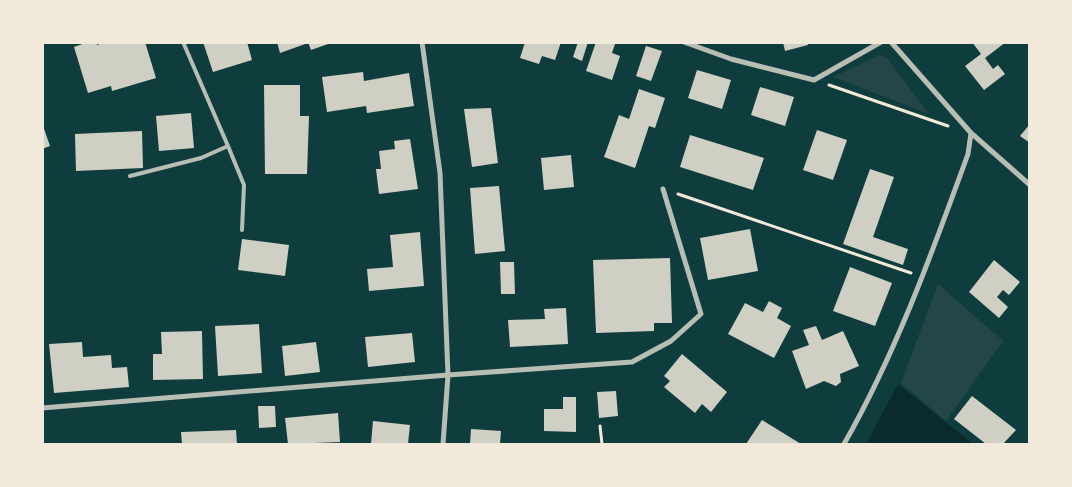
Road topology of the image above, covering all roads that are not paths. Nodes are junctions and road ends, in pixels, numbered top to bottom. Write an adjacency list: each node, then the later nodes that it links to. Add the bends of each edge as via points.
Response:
1 (183, 42): 7 (lane)
2 (422, 42): 12 (street, via 440,173)
3 (684, 42): 4 (street, via 732,59 814,80)
4 (880, 42)
5 (891, 42): 6 (street)
6 (971, 133): 9 (street); 15 (street, via 968,154 892,351)
7 (228, 146): 8 (lane, via 201,158); 11 (lane, via 244,185)
8 (130, 176)
9 (1030, 185)
10 (663, 189): 12 (street, via 701,314 671,341 632,362)
11 (242, 230)
12 (448, 375): 13 (street); 14 (street)
13 (42, 408)
14 (443, 444)
15 (844, 444)

